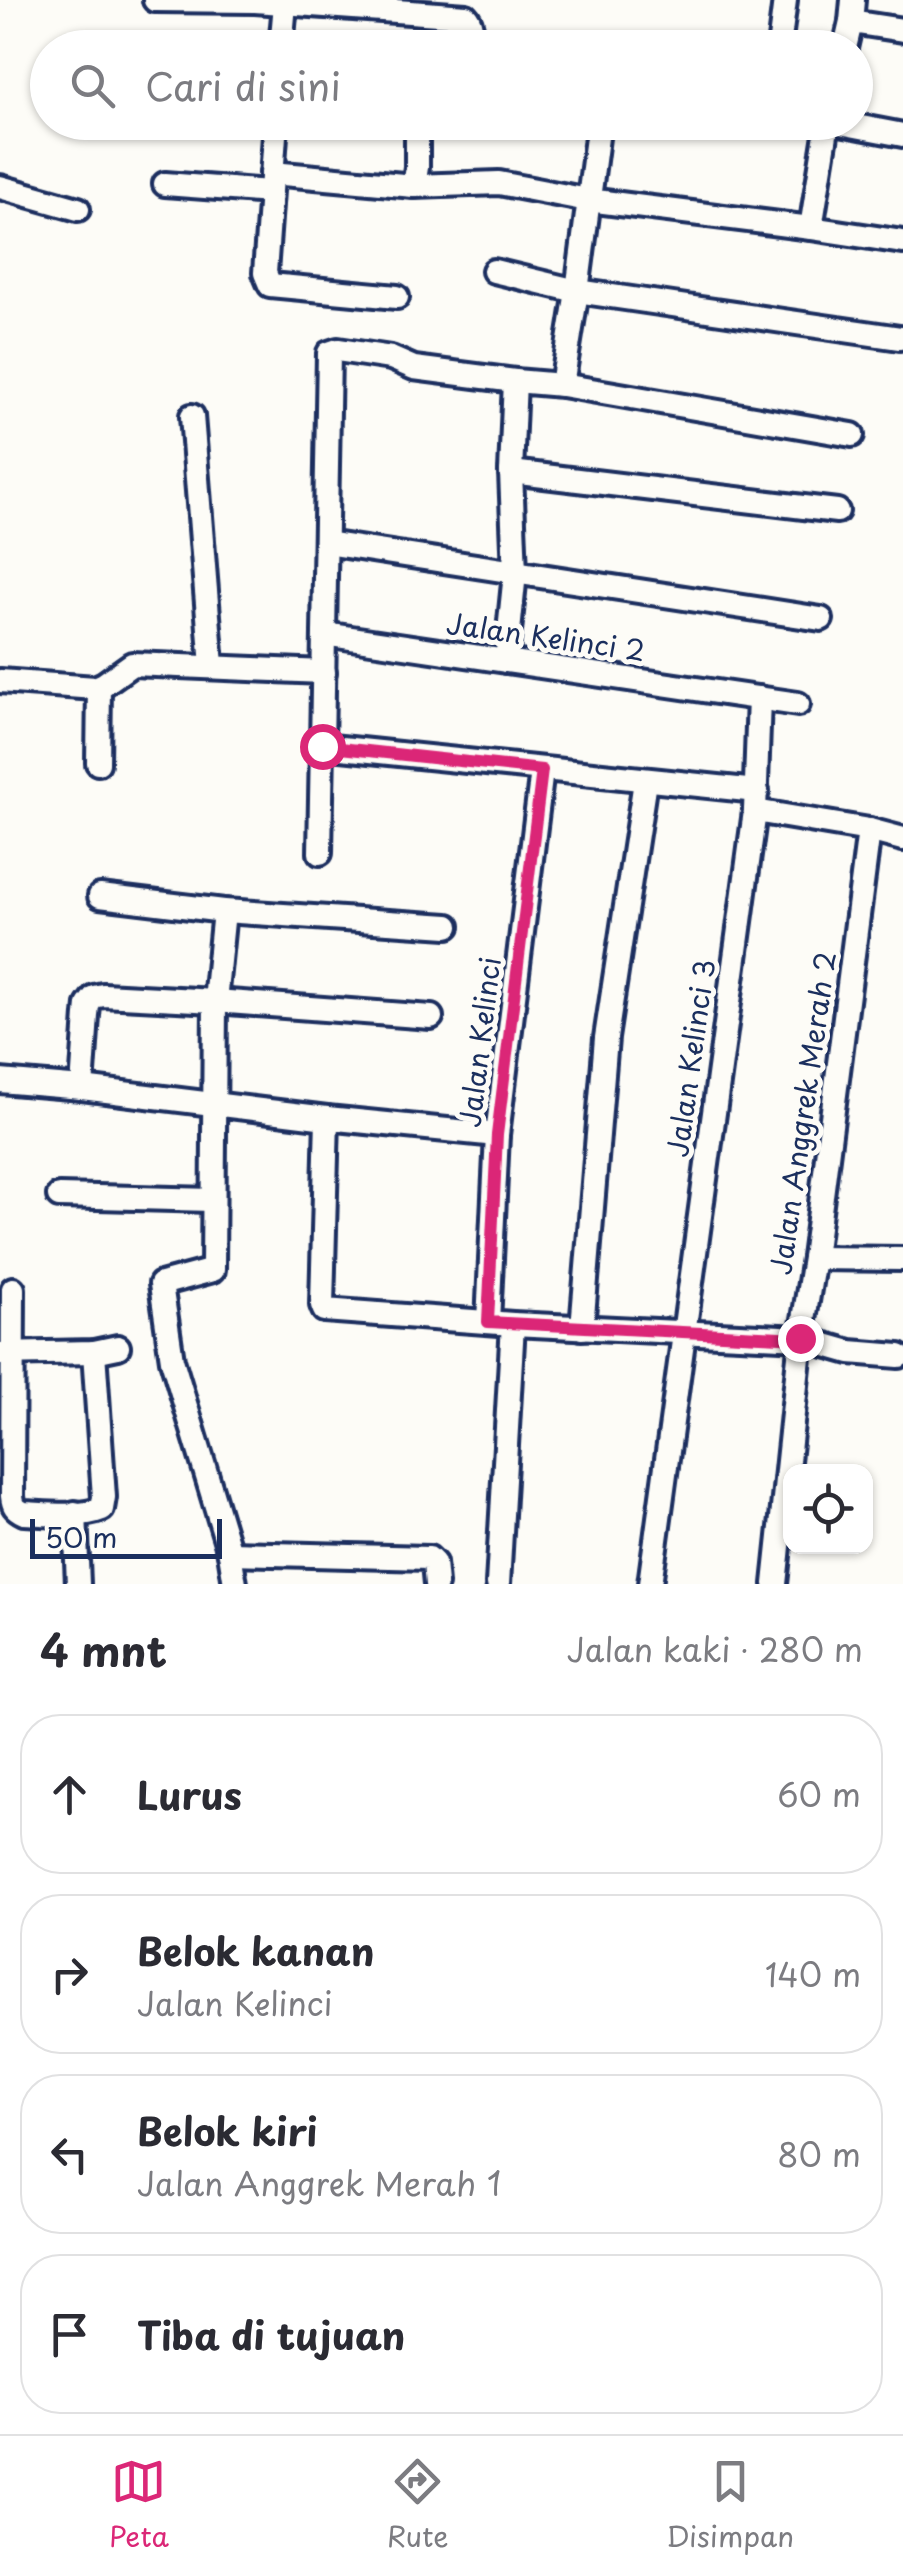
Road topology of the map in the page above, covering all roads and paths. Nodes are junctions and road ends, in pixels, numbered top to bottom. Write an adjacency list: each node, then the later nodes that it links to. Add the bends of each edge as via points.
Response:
1 (154, 0): 3 (street)
2 (786, 0): 10 (street)
3 (256, 1): 4 (street)
4 (285, 4): 5 (street); 8 (street)
5 (344, 4): 6 (street)
6 (442, 6): 9 (street, via 466,16)
7 (852, 11): 11 (street)
8 (283, 30)
9 (470, 30)
10 (782, 30)
11 (903, 30)
12 (873, 130): 13 (street)
13 (903, 135)
14 (275, 140): 18 (street)
15 (417, 140): 20 (street)
16 (596, 140): 22 (street)
17 (828, 140): 24 (street)
18 (271, 183): 19 (street); 20 (street); 28 (street, via 265,273 270,284)
19 (165, 184)
20 (414, 186): 22 (street, via 499,184)
21 (0, 187): 23 (street)
22 (588, 200): 24 (street); 27 (street)
23 (78, 209)
24 (811, 228): 25 (street)
25 (903, 242)
26 (494, 271): 27 (street)
27 (577, 291): 29 (street); 31 (street)
28 (398, 297)
29 (900, 338)
30 (515, 381): 31 (street); 34 (street); 36 (street, via 329,352)
31 (562, 385): 33 (street)
32 (192, 416): 41 (street)
33 (852, 434)
34 (511, 472): 35 (street); 37 (street)
35 (837, 511)
36 (326, 543): 37 (street); 39 (street)
37 (515, 573): 38 (street); 40 (street)
38 (820, 620)
39 (324, 634): 40 (street, Jalan Kelinci 2); 42 (street)
40 (506, 661): 45 (street, Jalan Kelinci 2)
41 (212, 666): 42 (street); 44 (street, via 132,664)
42 (324, 672): 47 (street)
43 (0, 681): 44 (street)
44 (99, 687): 48 (street)
45 (759, 698): 46 (street, Jalan Kelinci 2); 51 (street)
46 (798, 704)
47 (322, 746): 49 (street); 54 (street)
48 (98, 763)
49 (542, 770): 50 (street); 64 (street, Jalan Kelinci)
50 (646, 781): 51 (street); 72 (street, via 606,1038)
51 (756, 801): 52 (street); 73 (street, Jalan Kelinci 3)
52 (869, 830): 53 (street); 67 (street, Jalan Anggrek Merah 2)
53 (903, 839)
54 (320, 853)
55 (100, 896): 56 (street)
56 (224, 911): 57 (street); 58 (street)
57 (448, 926)
58 (216, 1001): 59 (street); 61 (street, via 94,997 86,1016); 62 (street)
59 (431, 1017)
60 (0, 1081): 61 (street)
61 (82, 1088): 62 (street)
62 (214, 1104): 63 (street); 66 (street)
63 (327, 1118): 64 (street); 70 (street, via 324,1310)
64 (497, 1135): 70 (street, Jalan Kelinci)
65 (59, 1196): 66 (street)
66 (212, 1200): 80 (street, via 213,1270 160,1284 172,1360)
67 (814, 1258): 68 (street); 74 (street, Jalan Anggrek Merah 2)
68 (903, 1259)
69 (14, 1289): 77 (street)
70 (488, 1322): 71 (street)
71 (513, 1324): 72 (street); 84 (street)
72 (582, 1328): 73 (street)
73 (682, 1334): 74 (street); 85 (street, Jalan Kelinci 3)
74 (800, 1338): 78 (street); 86 (street, Jalan Anggrek Merah 2)
75 (118, 1347): 76 (street)
76 (94, 1352): 77 (street); 79 (street, via 104,1504 98,1512)
77 (7, 1354): 79 (street, via 12,1504 24,1513)
78 (899, 1356)
79 (75, 1514): 81 (street)
80 (230, 1554): 82 (street); 83 (street, via 428,1558)
81 (78, 1584)
82 (235, 1584)
83 (436, 1584)
84 (498, 1584)
85 (650, 1584)
86 (775, 1584)

